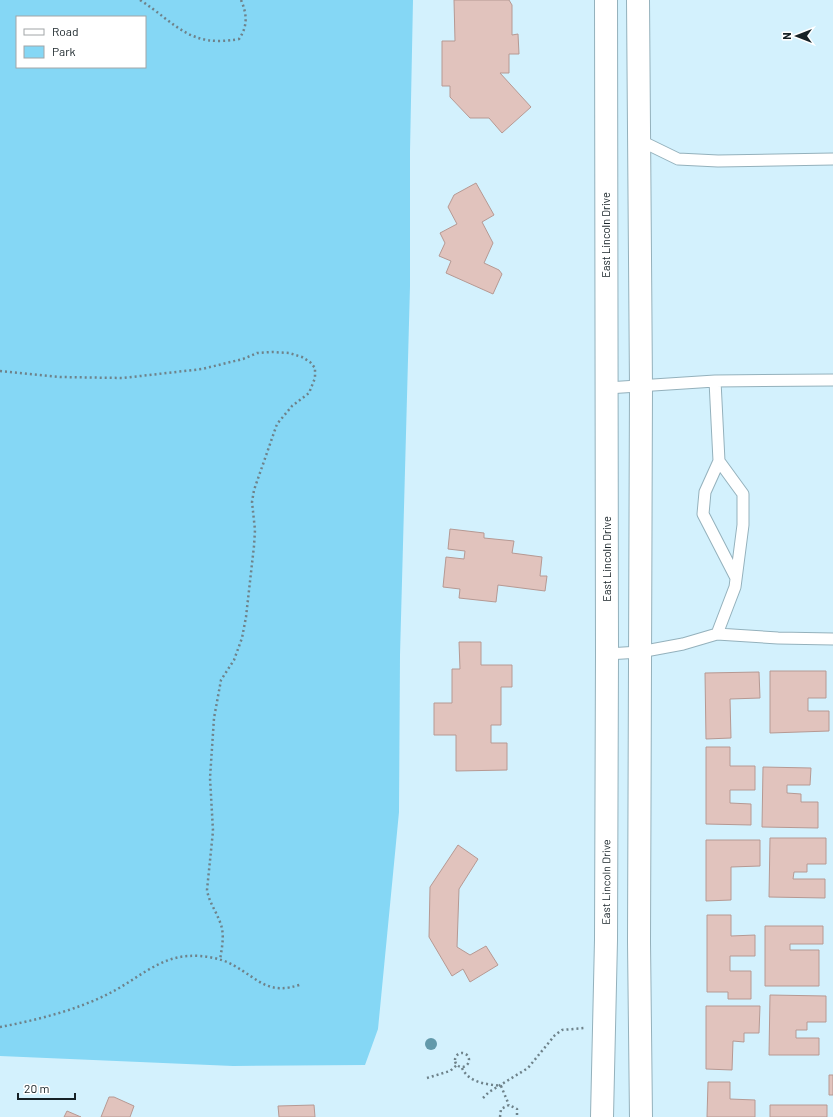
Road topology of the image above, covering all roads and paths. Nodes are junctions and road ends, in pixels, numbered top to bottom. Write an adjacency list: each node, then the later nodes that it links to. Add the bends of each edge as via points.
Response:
1 (140, 0): 2 (path, via 189,36 226,41 239,39 243,34 246,16)
2 (241, 0)
3 (606, 0): 11 (main road, East Lincoln Drive)
4 (638, 0): 5 (main road)
5 (639, 140): 6 (lane, via 678,159); 10 (main road)
6 (833, 160)
7 (0, 371): 18 (path, via 60,377 123,378 202,370 257,353 272,352 302,357 315,368 315,378 309,393 292,406 277,424 254,490 254,546 246,617 242,638 234,660 221,680 217,698 210,778 213,831 207,890 208,898 221,923)
8 (833, 380): 9 (lane)
9 (715, 381): 10 (lane); 12 (lane)
10 (641, 387): 11 (lane); 16 (main road)
11 (607, 388): 17 (main road, East Lincoln Drive)
12 (719, 461): 13 (lane, via 743,494 743,525); 13 (lane, via 705,492 703,514)
13 (736, 578): 14 (lane, via 736,587)
14 (717, 634): 15 (lane); 16 (lane)
15 (833, 639)
16 (640, 652): 17 (lane); 31 (main road)
17 (607, 654): 21 (main road, East Lincoln Drive)
18 (220, 960): 19 (path, via 233,964 258,982 274,988 289,988); 20 (path, via 190,956 168,959 110,993 83,1004)
19 (302, 984)
20 (0, 1027)
21 (605, 1028): 25 (path, via 562,1030 549,1041 528,1068); 30 (main road, East Lincoln Drive)
22 (457, 1065): 23 (path); 23 (path, via 455,1058 466,1054 469,1063); 24 (path)
23 (462, 1068): 25 (path, via 473,1081)
24 (427, 1078)
25 (501, 1086): 26 (path); 27 (path)
26 (483, 1098)
27 (509, 1105): 28 (path, via 502,1109); 29 (path, via 517,1109)
28 (500, 1117)
29 (517, 1117)
30 (602, 1117)
31 (641, 1117)

